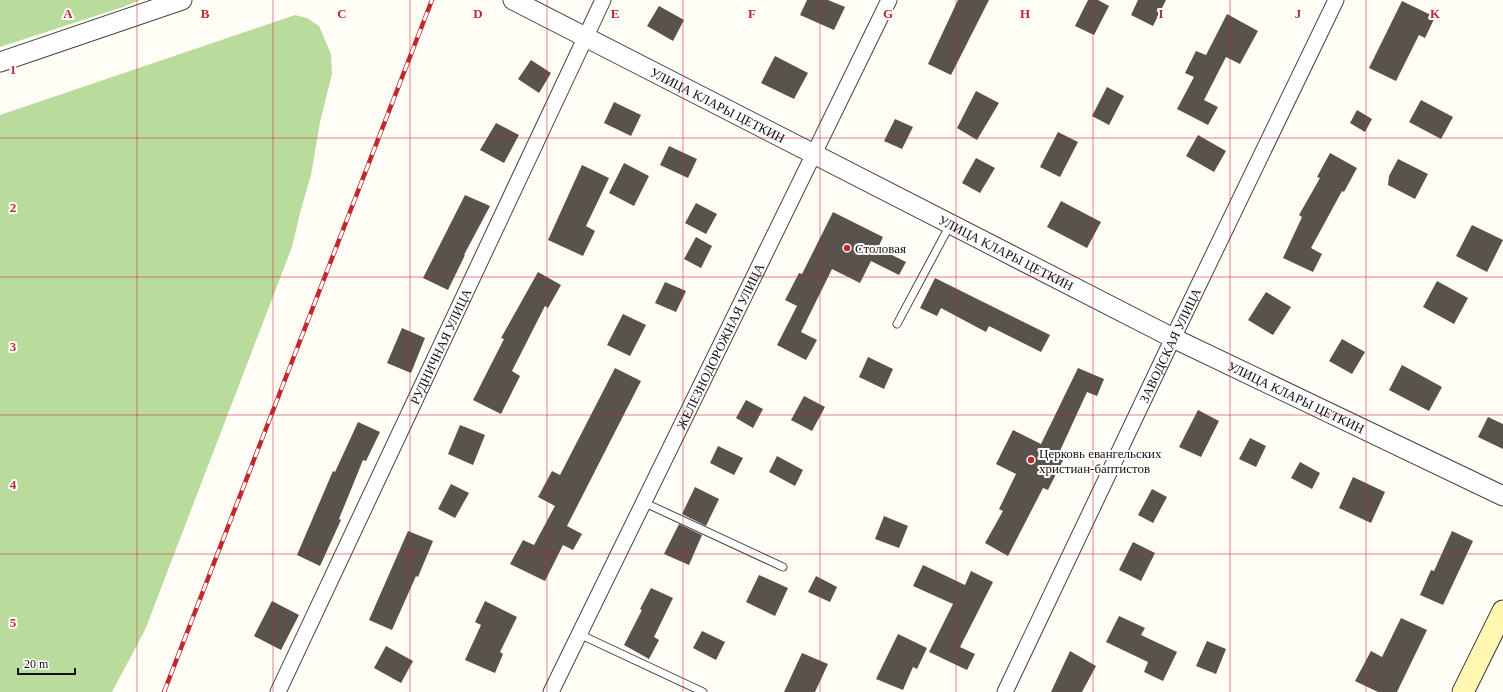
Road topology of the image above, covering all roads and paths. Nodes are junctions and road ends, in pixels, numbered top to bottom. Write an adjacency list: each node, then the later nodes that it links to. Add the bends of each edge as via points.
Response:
1 (182, 0): 7 (street)
2 (512, 0): 6 (street, УЛИЦА КЛАРЫ ЦЕТКИН)
3 (603, 0): 6 (street, РУДНИЧНАЯ УЛИЦА)
4 (889, 0): 8 (street, ЖЕЛЕЗНОДОРОЖНАЯ УЛИЦА)
5 (1336, 0): 11 (street, ЗАВОДСКАЯ УЛИЦА)
6 (585, 38): 8 (street, УЛИЦА КЛАРЫ ЦЕТКИН); 17 (street, РУДНИЧНАЯ УЛИЦА)
7 (0, 62)
8 (813, 154): 9 (street, УЛИЦА КЛАРЫ ЦЕТКИН); 13 (street, ЖЕЛЕЗНОДОРОЖНАЯ УЛИЦА)
9 (951, 224): 10 (lane); 11 (street, УЛИЦА КЛАРЫ ЦЕТКИН)
10 (897, 324)
11 (1173, 338): 12 (street, УЛИЦА КЛАРЫ ЦЕТКИН); 20 (street, ЗАВОДСКАЯ УЛИЦА)
12 (1503, 496)
13 (643, 502): 14 (lane); 16 (street, ЖЕЛЕЗНОДОРОЖНАЯ УЛИЦА)
14 (783, 567)
15 (1503, 611): 21 (main road)
16 (579, 634): 18 (street, ЖЕЛЕЗНОДОРОЖНАЯ УЛИЦА); 19 (lane)
17 (278, 692)
18 (551, 692)
19 (703, 692)
20 (1005, 692)
21 (1463, 692)

